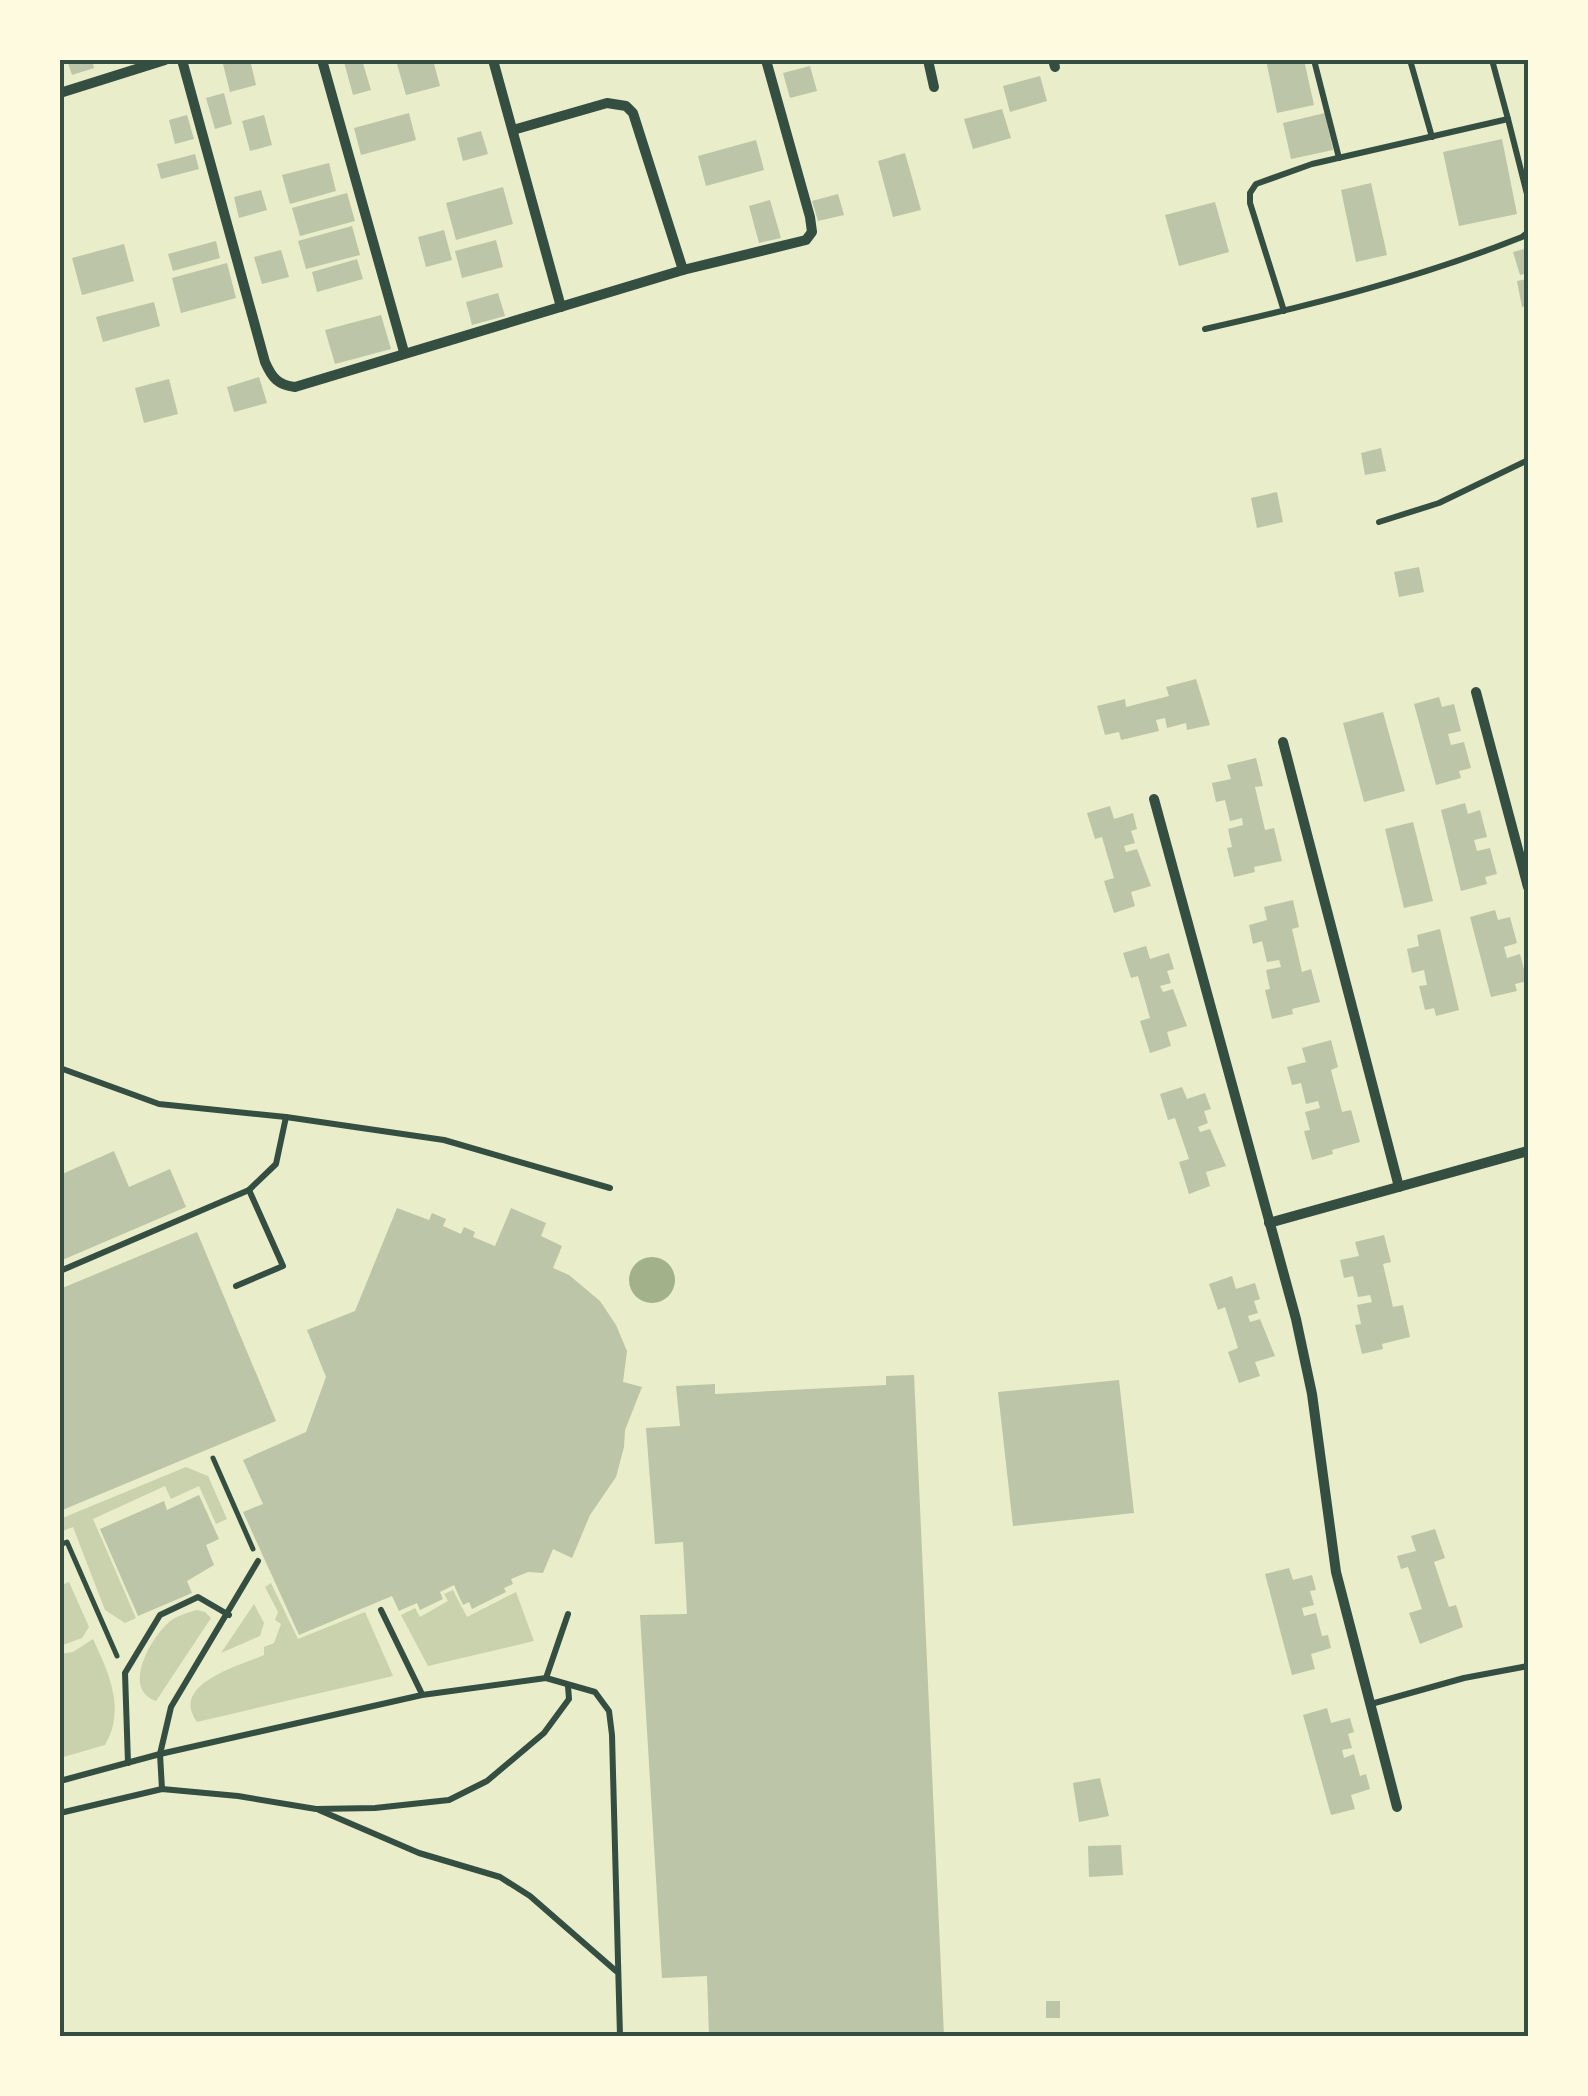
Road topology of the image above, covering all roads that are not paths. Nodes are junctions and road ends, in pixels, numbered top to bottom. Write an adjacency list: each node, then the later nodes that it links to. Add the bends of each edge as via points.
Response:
1 (165, 60): 11 (street)
2 (182, 60): 22 (street, via 272,376 295,387)
3 (322, 60): 22 (street)
4 (493, 60): 13 (street)
5 (766, 60): 18 (street, via 812,232 799,243)
6 (928, 60): 10 (street)
7 (1314, 60): 15 (lane)
8 (1410, 60): 14 (lane)
9 (1492, 60): 12 (lane)
10 (934, 88)
11 (60, 93)
12 (1508, 119): 14 (lane); 16 (lane)
13 (513, 130): 18 (street, via 607,103 626,106); 19 (street)
14 (1432, 136): 15 (lane)
15 (1339, 158): 20 (lane, via 1268,177 1250,194)
16 (1528, 198)
17 (1528, 232): 20 (lane, via 1443,267)
18 (683, 270): 19 (street)
19 (561, 307): 22 (street)
20 (1284, 311): 21 (lane)
21 (1205, 329)
22 (404, 352)
23 (1528, 460): 24 (lane, via 1439,503)
24 (1380, 522)
25 (1476, 692): 28 (street)
26 (1283, 742): 32 (street)
27 (1154, 799): 35 (street)
28 (1528, 887)
29 (60, 1068): 30 (lane, via 159,1104)
30 (286, 1117): 33 (lane, via 444,1140); 34 (lane, via 276,1164)
31 (1528, 1151): 32 (street)
32 (1398, 1187): 35 (street)
33 (610, 1188)
34 (249, 1190): 36 (lane); 37 (lane, via 283,1266)
35 (1269, 1223): 46 (street, via 1307,1366 1330,1542)
36 (60, 1271)
37 (236, 1286)
38 (258, 1561): 41 (lane)
39 (382, 1610): 45 (lane)
40 (568, 1614): 43 (lane)
41 (229, 1615): 47 (lane, via 171,1707); 48 (lane, via 198,1597 160,1615 125,1673)
42 (1528, 1666): 46 (lane)
43 (546, 1678): 44 (lane); 45 (lane)
44 (568, 1686): 52 (lane, via 554,1722 488,1782 450,1800); 54 (lane, via 595,1692 609,1710)
45 (422, 1694): 47 (lane)
46 (1370, 1704): 51 (street)
47 (160, 1754): 48 (lane); 50 (lane)
48 (128, 1763): 49 (lane)
49 (60, 1781)
50 (162, 1789): 52 (lane); 53 (lane)
51 (1396, 1807)
52 (316, 1808): 54 (lane, via 419,1854 500,1878)
53 (60, 1813)
54 (616, 1972): 55 (lane)
55 (620, 2036)

